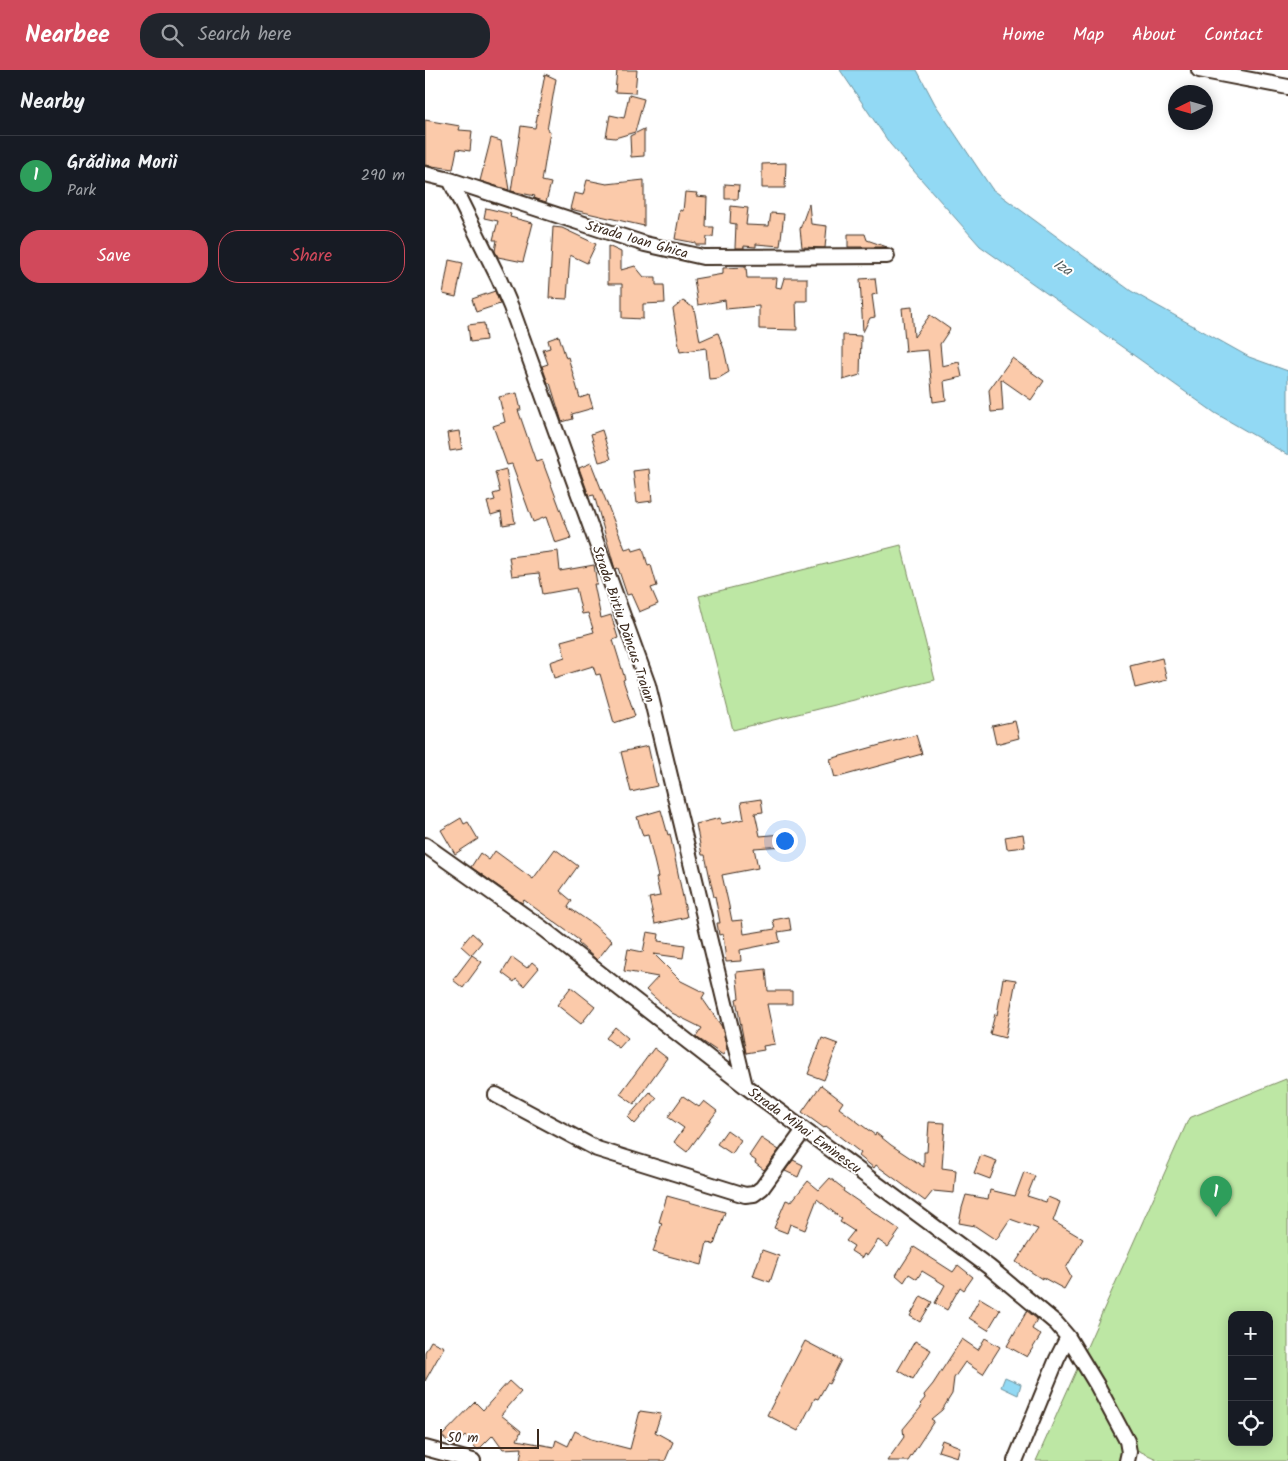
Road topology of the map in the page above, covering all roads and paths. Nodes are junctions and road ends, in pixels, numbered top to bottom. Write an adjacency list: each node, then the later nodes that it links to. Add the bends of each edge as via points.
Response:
1 (1199, 70): 2 (street)
2 (1288, 87)
3 (425, 174): 4 (street, Strada Ioan Ghica)
4 (449, 180): 5 (street, Strada Ioan Ghica, via 645,244 703,256); 7 (street, Strada Birtiu Dăncus Traian, via 511,307 648,685)
5 (887, 256)
6 (425, 844): 7 (street, Strada Mihai Eminescu, via 542,928)
7 (745, 1086): 9 (street, Strada Mihai Eminescu)
8 (495, 1095): 9 (street, via 597,1149 745,1196 762,1188)
9 (804, 1130): 10 (street, Strada Mihai Eminescu, via 989,1267 1056,1323)
10 (1068, 1337): 13 (street); 14 (street, Strada Mihai Eminescu, via 1127,1441)
11 (425, 1448): 12 (street)
12 (473, 1461)
13 (1015, 1461)
14 (1127, 1461)

